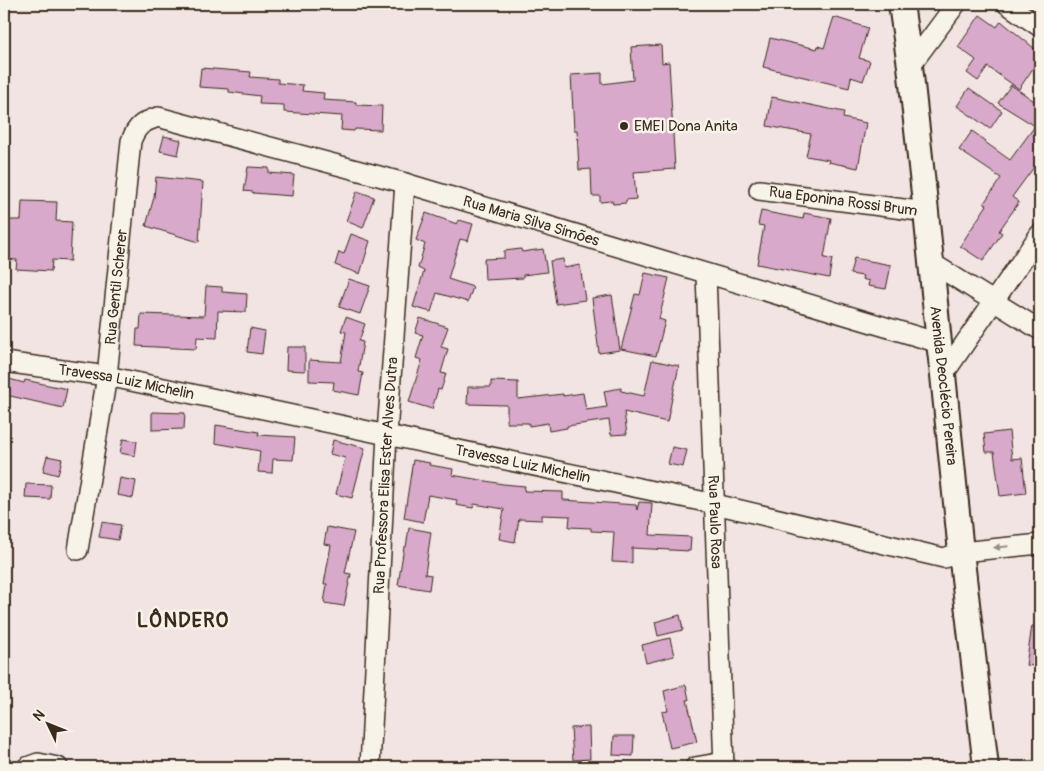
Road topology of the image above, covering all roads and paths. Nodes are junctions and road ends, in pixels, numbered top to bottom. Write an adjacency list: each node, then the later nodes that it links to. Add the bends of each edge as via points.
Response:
1 (901, 4): 5 (street, Avenida Deoclécio Pereira)
2 (956, 4): 5 (street)
3 (1007, 4): 4 (street)
4 (1040, 26)
5 (910, 66): 9 (street, Avenida Deoclécio Pereira)
6 (131, 141): 7 (street, Rua Maria Silva Simões, via 135,130 145,121 158,117); 18 (street, Rua Gentil Scherer)
7 (405, 183): 12 (street, Rua Maria Silva Simões); 19 (street, Rua Professora Elisa Ester Alves Dutra)
8 (759, 190): 9 (street, Rua Eponina Rossi Brum)
9 (926, 212): 11 (street, Avenida Deoclécio Pereira)
10 (1040, 234): 13 (street)
11 (932, 263): 13 (street); 15 (street, Avenida Deoclécio Pereira)
12 (706, 274): 15 (street, Rua Maria Silva Simões); 20 (street, Rua Paulo Rosa)
13 (995, 301): 14 (street); 17 (street)
14 (1040, 330)
15 (938, 343): 17 (street, Avenida Deoclécio Pereira)
16 (4, 362): 18 (street, Travessa Luiz Michelin)
17 (943, 375): 23 (street, Avenida Deoclécio Pereira)
18 (107, 376): 19 (street, Travessa Luiz Michelin); 22 (street, Rua Gentil Scherer)
19 (387, 434): 20 (street, Travessa Luiz Michelin); 27 (street, Rua Professora Elisa Ester Alves Dutra)
20 (715, 504): 23 (street, Travessa Luiz Michelin, via 944,558); 24 (street, Rua Paulo Rosa)
21 (1040, 544): 23 (street, Travessa Luiz Michelin, one-way to 23)
22 (78, 550)
23 (961, 552): 29 (street, Avenida Deoclécio Pereira)
24 (724, 765): 28 (street)
25 (28, 767): 26 (street, via 38,763)
26 (58, 767)
27 (370, 767)
28 (695, 767)
29 (986, 767)

